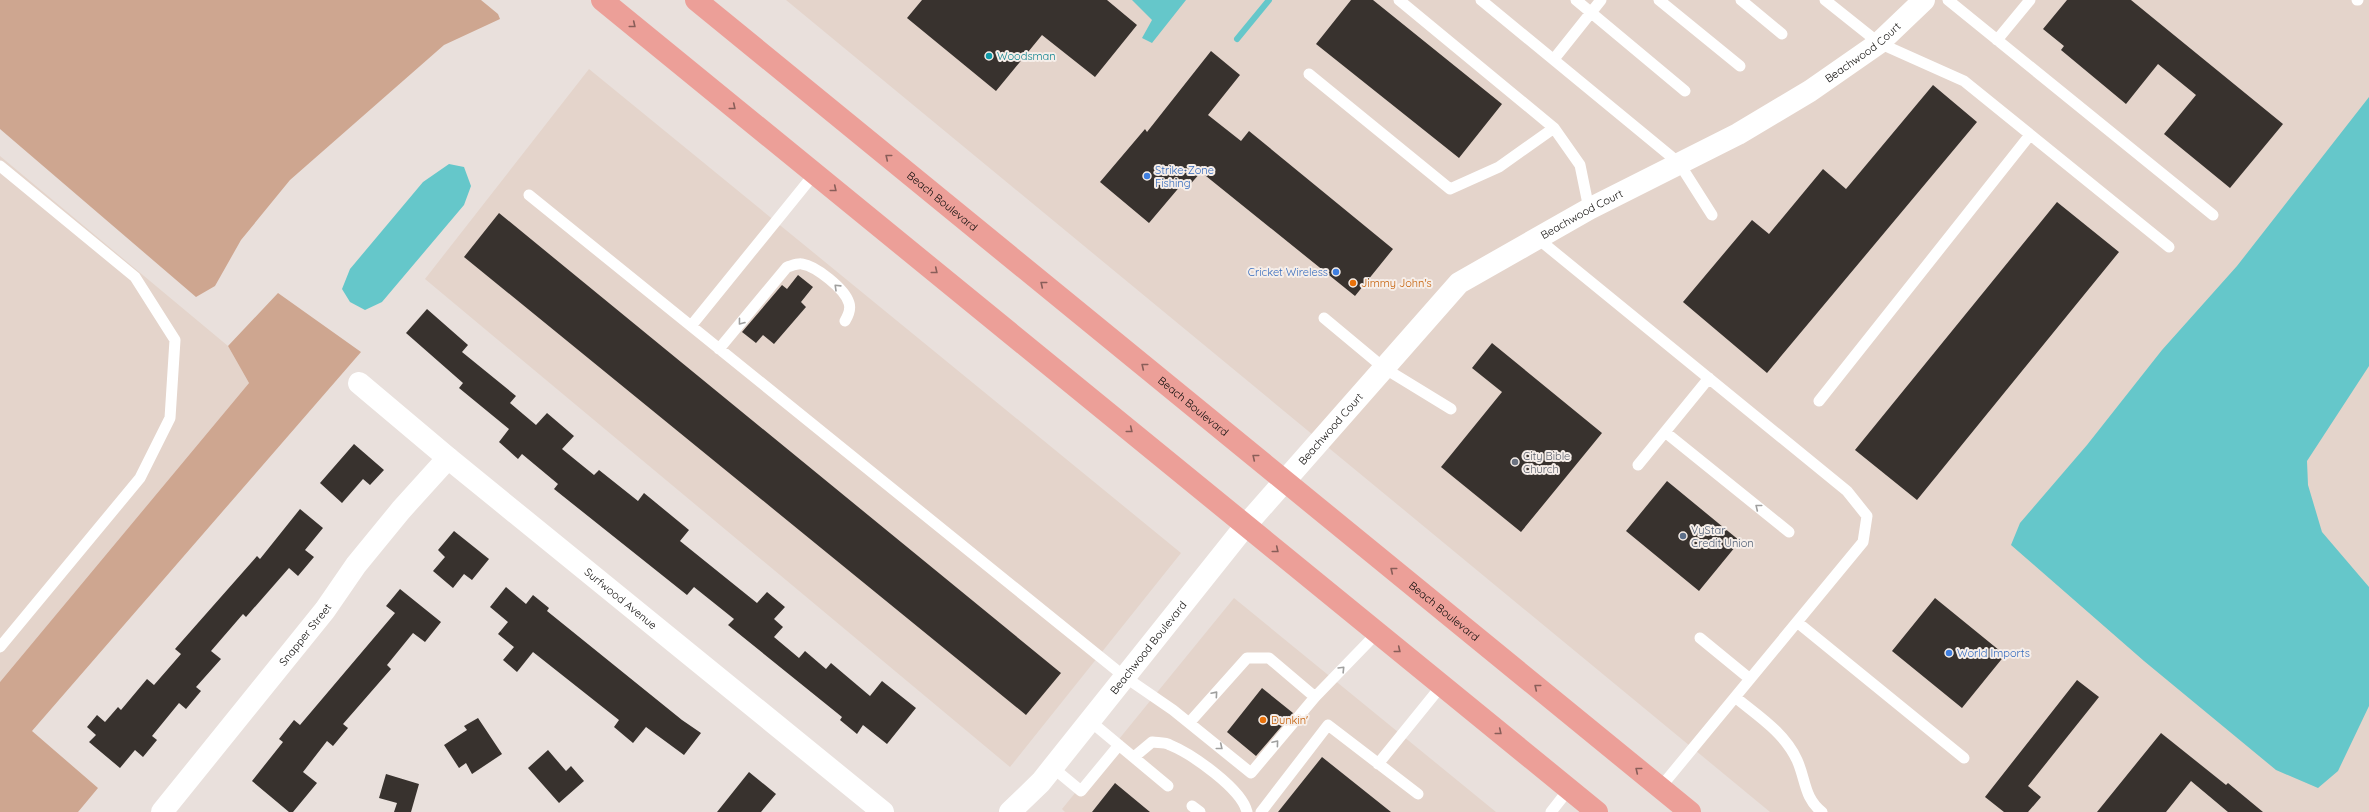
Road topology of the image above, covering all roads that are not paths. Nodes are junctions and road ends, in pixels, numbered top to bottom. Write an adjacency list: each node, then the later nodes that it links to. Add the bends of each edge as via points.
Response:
1 (602, 0): 25 (highway, one-way to 25)
2 (696, 0): 44 (highway, Beach Boulevard, one-way to 2)
3 (1399, 0): 21 (lane)
4 (1481, 0): 17 (lane)
5 (1576, 0): 13 (lane)
6 (1601, 0): 13 (lane)
7 (1659, 0): 18 (lane)
8 (1741, 0): 14 (lane)
9 (1825, 0): 16 (lane)
10 (1924, 0): 16 (street, Beachwood Court)
11 (1948, 0): 15 (lane)
12 (2030, 0): 15 (lane)
13 (1591, 13): 17 (lane); 20 (lane)
14 (1782, 34)
15 (1997, 40): 28 (lane)
16 (1879, 43): 22 (lane, via 1964,81); 23 (street, Beachwood Court, via 1810,91 1738,134)
17 (1554, 59): 23 (lane)
18 (1740, 66)
19 (1308, 74): 21 (lane, via 1450,189 1499,167)
20 (1686, 91)
21 (1554, 128): 27 (lane, via 1580,165)
22 (2030, 135): 31 (lane); 39 (lane)
23 (1680, 163): 27 (street, Beachwood Court); 29 (lane)
24 (0, 166): 50 (lane, via 135,276 175,340 170,418 140,478)
25 (815, 173): 34 (lane); 45 (highway, one-way to 45)
26 (529, 195): 34 (lane)
27 (1589, 209): 30 (street, Beachwood Court)
28 (2212, 214)
29 (1712, 215)
30 (1538, 238): 36 (street, Beachwood Court, via 1459,282); 37 (lane)
31 (2169, 247)
32 (1324, 318): 36 (lane)
33 (845, 321): 35 (lane, one-way to 35, via 850,303 842,290 823,274 802,264 787,267)
34 (691, 326): 35 (lane)
35 (719, 349): 51 (lane)
36 (1384, 368): 40 (lane); 44 (street, Beachwood Court)
37 (1710, 378): 41 (lane); 47 (lane, via 1847,491 1868,516 1863,542)
38 (359, 383): 42 (street, Surfwood Avenue)
39 (1820, 401)
40 (1451, 409)
41 (1665, 432): 43 (lane); 46 (lane, one-way to 41)
42 (448, 458): 67 (street, Snapper Street, via 361,559 325,610); 68 (street, Surfwood Avenue)
43 (1638, 465)
44 (1286, 482): 45 (street, Beachwood Boulevard); 64 (highway, Beach Boulevard, one-way to 44)
45 (1246, 525): 48 (highway, one-way to 48); 51 (street, Beachwood Boulevard)
46 (1789, 532)
47 (1797, 622): 52 (lane); 60 (lane)
48 (1377, 633): 53 (highway, one-way to 53); 54 (lane, one-way to 48)
49 (1700, 638): 52 (lane)
50 (0, 647)
51 (1125, 677): 56 (street, Beachwood Boulevard); 57 (lane)
52 (1750, 679): 55 (lane)
53 (1442, 685): 61 (lane); 65 (highway, one-way to 65)
54 (1315, 697): 57 (lane, one-way to 54, via 1247,658 1269,658); 57 (lane, one-way to 54, via 1251,773)
55 (1735, 697): 64 (lane); 75 (lane, via 1779,732 1797,760 1812,804)
56 (1090, 720): 58 (lane); 62 (street, Beachwood Boulevard)
57 (1189, 723)
58 (1119, 745): 59 (lane); 62 (lane, via 1081,791)
59 (1134, 758): 63 (lane); 70 (lane, via 1152,742 1169,744 1227,784 1246,804)
60 (1964, 758)
61 (1378, 764): 66 (lane); 71 (lane, via 1328,725)
62 (1052, 767): 69 (street, Beachwood Boulevard, via 1041,782)
63 (1168, 786)
64 (1660, 788): 74 (highway, Beach Boulevard)
65 (1569, 789): 72 (lane); 73 (highway)
66 (1418, 794)
67 (162, 812)
68 (883, 812)
69 (1010, 812)
70 (1248, 812)
71 (1261, 812)
72 (1551, 812)
73 (1597, 812)
74 (1690, 812)
75 (1822, 812)

